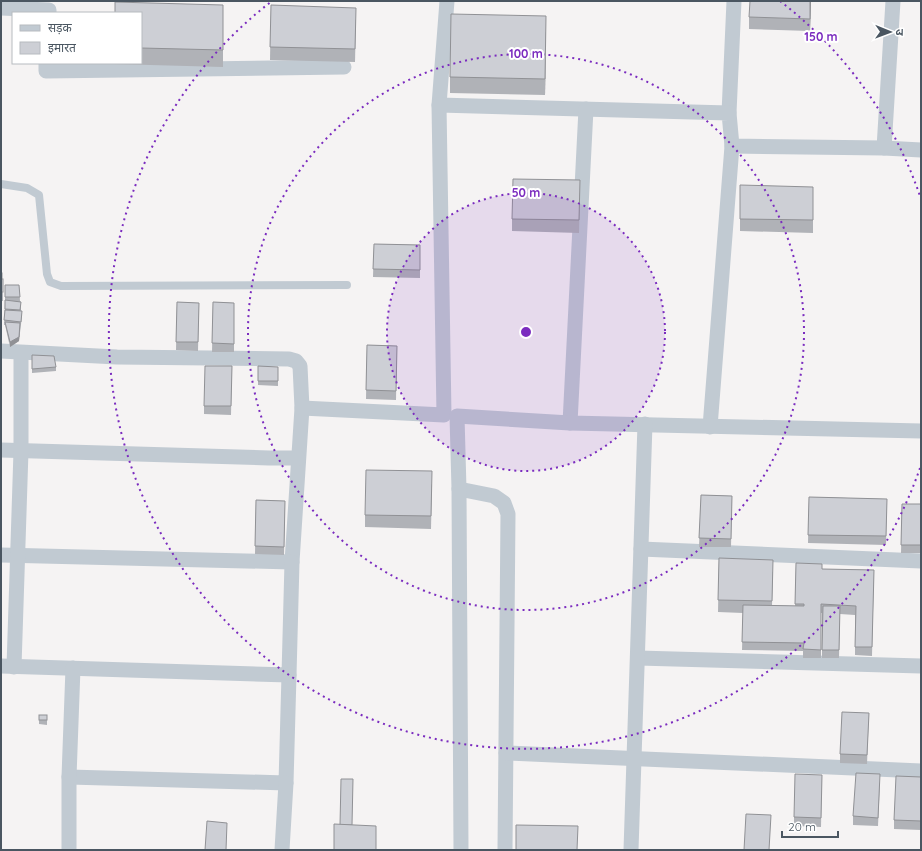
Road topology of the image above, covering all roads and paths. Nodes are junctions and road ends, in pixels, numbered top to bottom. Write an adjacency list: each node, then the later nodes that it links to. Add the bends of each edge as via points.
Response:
1 (447, 1): 8 (street)
2 (734, 1): 10 (street)
3 (893, 1): 12 (street)
4 (1, 8): 5 (street)
5 (49, 12)
6 (46, 64): 7 (street, via 46,71)
7 (344, 67)
8 (439, 105): 9 (street); 19 (street)
9 (586, 109): 10 (street); 20 (street)
10 (729, 113): 11 (street)
11 (732, 146): 12 (street); 22 (street)
12 (884, 148): 13 (street)
13 (921, 150)
14 (1, 184): 15 (lane, via 27,188 39,195 47,274 50,282 61,286)
15 (347, 285)
16 (1, 351): 17 (street)
17 (21, 353): 18 (street, via 289,359 296,361 300,366); 25 (street)
18 (302, 408): 19 (street); 26 (street)
19 (451, 416): 20 (street); 27 (street)
20 (570, 423): 21 (street)
21 (645, 424): 22 (street); 28 (street)
22 (710, 427): 23 (street)
23 (921, 431)
24 (1, 450): 25 (street)
25 (21, 450): 26 (street); 30 (street)
26 (298, 458): 32 (street)
27 (459, 489): 38 (street, via 494,496 504,503 508,514); 45 (street)
28 (641, 549): 31 (street); 33 (street)
29 (1, 555): 30 (street)
30 (17, 556): 32 (street); 34 (street)
31 (921, 561)
32 (292, 562): 37 (street)
33 (638, 658): 35 (street); 39 (street)
34 (8, 666): 36 (street)
35 (921, 666)
36 (73, 668): 37 (street); 41 (street)
37 (289, 675): 42 (street)
38 (506, 753): 39 (street); 46 (street)
39 (635, 759): 40 (street); 47 (street)
40 (921, 771)
41 (69, 777): 42 (street); 43 (street)
42 (286, 783): 44 (street)
43 (69, 850)
44 (282, 850)
45 (461, 850)
46 (505, 850)
47 (631, 850)

